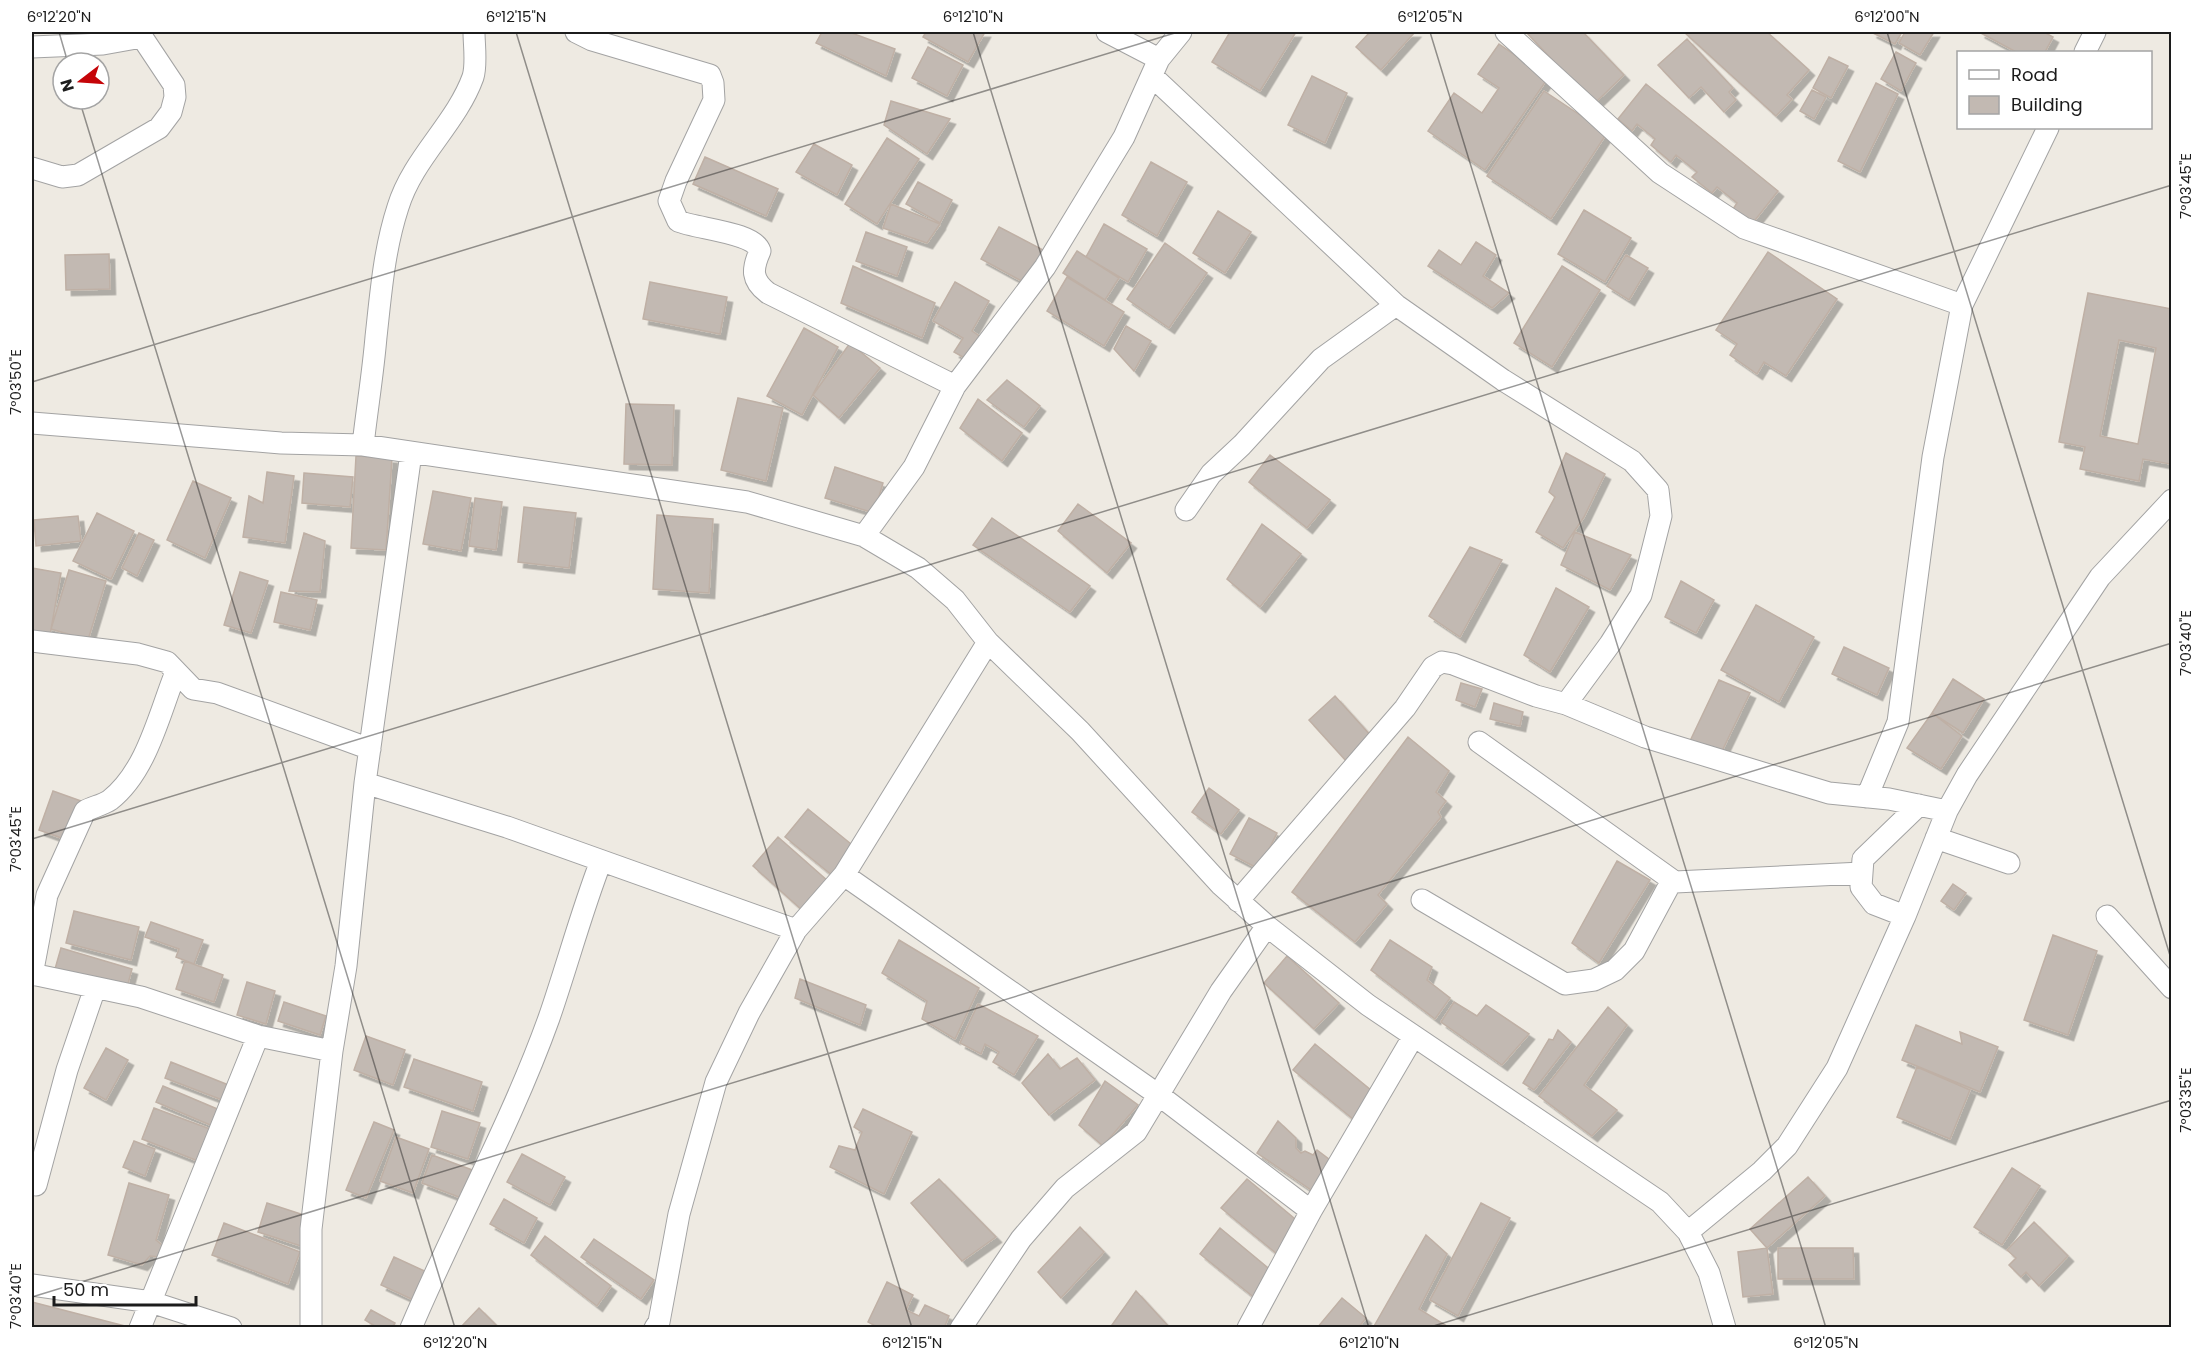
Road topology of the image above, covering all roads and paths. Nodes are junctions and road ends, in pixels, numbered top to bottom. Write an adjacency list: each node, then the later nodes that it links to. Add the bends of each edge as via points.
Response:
1 (474, 32): 17 (street, via 474,75 414,171 398,204 388,240 378,295)
2 (576, 32): 15 (street, via 710,75 714,100 675,180 669,201 678,221 747,238 758,245 754,278 768,293)
3 (1107, 32): 10 (street)
4 (1181, 32): 10 (street)
5 (2095, 32): 9 (street)
6 (1510, 33): 14 (street, via 1660,172 1744,228)
7 (142, 34): 8 (street, via 102,44); 12 (street, via 174,85 171,112 159,128 78,175 62,177)
8 (32, 47)
9 (2086, 51)
10 (1156, 68): 13 (street); 15 (street, via 1124,137 1045,267)
11 (2049, 129): 14 (street)
12 (32, 168)
13 (1396, 305): 20 (street, via 1322,359 1211,474); 25 (street, via 1503,380 1632,461 1659,490 1661,516 1641,595)
14 (1962, 305): 29 (street, via 1933,457 1898,722)
15 (955, 386): 21 (street, via 914,467)
16 (32, 423): 17 (street, via 270,443)
17 (363, 446): 18 (street)
18 (411, 453): 21 (street, via 747,502); 27 (street)
19 (2172, 500): 31 (street, via 2100,577 2035,670)
20 (1186, 510)
21 (864, 536): 23 (street, via 918,568 955,600)
22 (32, 641): 24 (street, via 138,654 167,662)
23 (988, 642): 36 (street); 39 (street, via 1080,731)
24 (176, 672): 27 (street, via 194,688 227,696); 44 (street, via 140,764 108,802 85,811 47,895)
25 (1566, 704): 29 (street, via 1667,744 1829,793); 39 (street, via 1453,664 1442,662 1433,667 1405,708)
26 (1479, 741): 37 (street)
27 (370, 749): 28 (street)
28 (365, 783): 33 (street); 49 (street, via 346,966)
29 (1867, 797): 30 (street)
30 (1919, 806): 31 (street); 35 (street, via 1863,859)
31 (1947, 811): 32 (street)
32 (1936, 838): 34 (street); 40 (street)
33 (601, 861): 43 (street); 59 (street, via 549,1018)
34 (2010, 863)
35 (1862, 873): 37 (street); 40 (street, via 1861,887 1874,904)
36 (844, 875): 43 (street); 50 (street)
37 (1675, 882): 38 (street, via 1670,884 1634,951 1615,970 1594,980 1565,984)
38 (1422, 900)
39 (1238, 901): 42 (street)
40 (1905, 916): 53 (street, via 1837,1068 1787,1146)
41 (2107, 916): 46 (street)
42 (1267, 926): 48 (street); 50 (street, via 1221,990)
43 (796, 930): 60 (street, via 748,1013 716,1082 679,1214)
44 (32, 974): 45 (street)
45 (95, 988): 47 (street, via 141,997); 51 (street, via 67,1070)
46 (2172, 988)
47 (258, 1036): 49 (street); 55 (street)
48 (1413, 1037): 52 (street); 53 (street, via 1660,1202)
49 (332, 1051): 58 (street, via 311,1229)
50 (1160, 1096): 52 (street); 61 (street, via 1136,1132 1065,1188 1028,1231)
51 (36, 1185)
52 (1311, 1211): 62 (street)
53 (1688, 1232): 63 (street, via 1709,1273)
54 (32, 1285): 55 (street)
55 (151, 1302): 56 (street); 57 (street)
56 (140, 1328)
57 (231, 1328)
58 (311, 1328)
59 (411, 1328)
60 (655, 1328)
61 (961, 1328)
62 (1248, 1328)
63 (1725, 1328)

